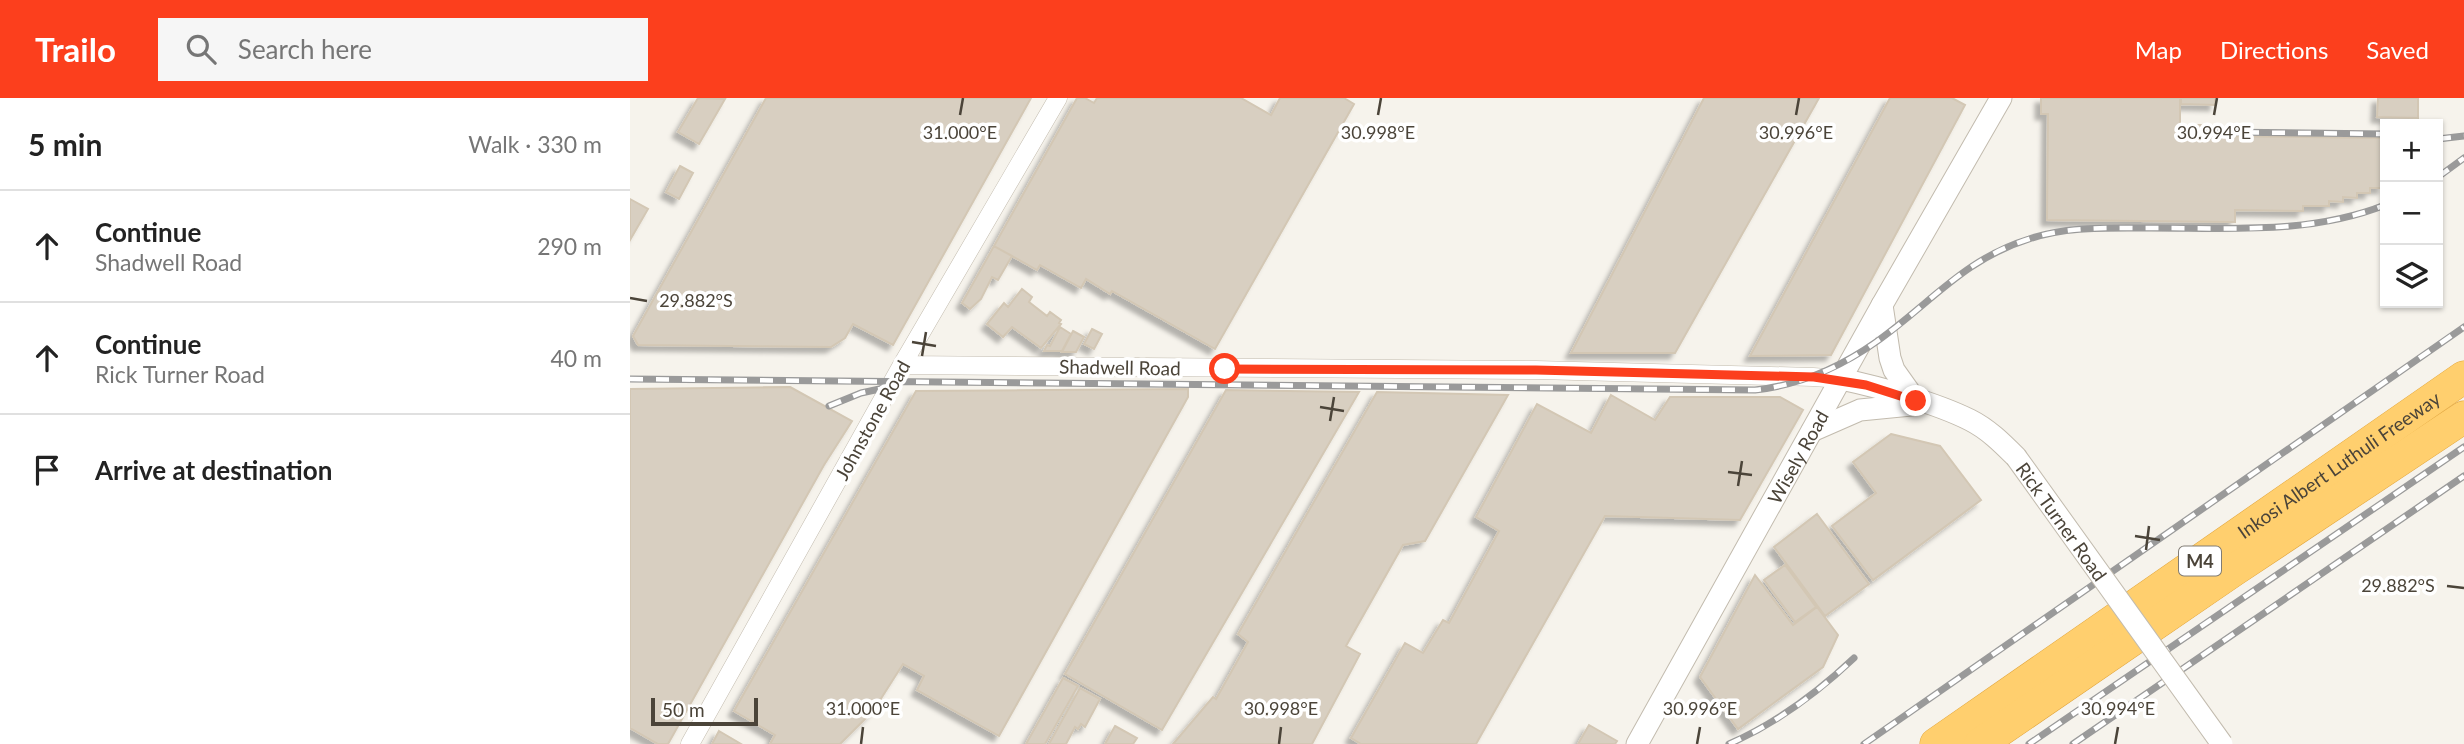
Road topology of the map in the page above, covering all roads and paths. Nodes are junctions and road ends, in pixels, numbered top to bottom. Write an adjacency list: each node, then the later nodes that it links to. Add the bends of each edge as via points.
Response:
1 (1058, 98): 4 (street, Johnstone Road)
2 (2001, 98): 3 (street, Wisely Road)
3 (1881, 305): 6 (street, Wisely Road); 7 (street, via 1894,370)
4 (902, 365): 6 (street, Shadwell Road, via 1550,370); 10 (street, Johnstone Road)
5 (2464, 377): 12 (highway, Inkosi Albert Luthuli Freeway / M4)
6 (1841, 379): 7 (street, Rick Turner Road); 9 (street, Wisely Road)
7 (1922, 403): 9 (street, via 1860,410); 14 (street, Rick Turner Road, bridge, via 1971,420 2016,457)
8 (2464, 417): 13 (highway, Inkosi Albert Luthuli Freeway / M4)
9 (1812, 430): 11 (street, Wisely Road)
10 (690, 744)
11 (1637, 744)
12 (1936, 744)
13 (1980, 744)
14 (2222, 744)

